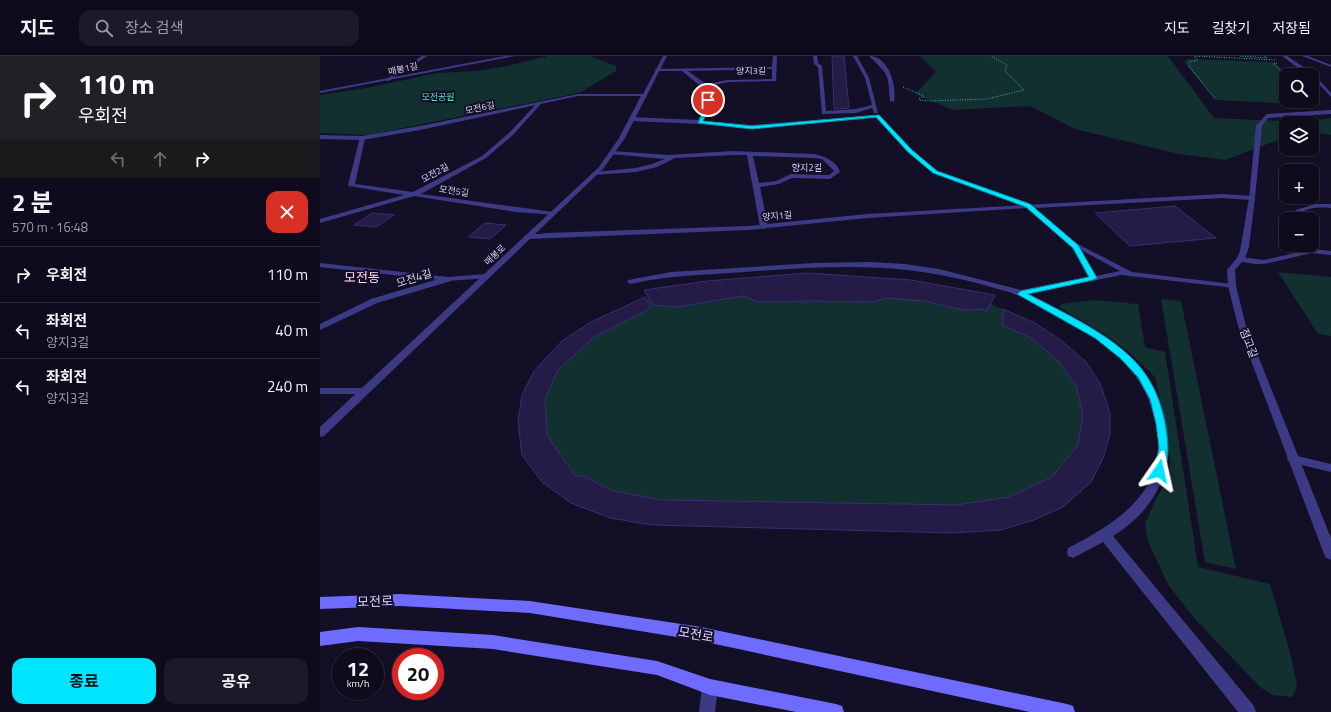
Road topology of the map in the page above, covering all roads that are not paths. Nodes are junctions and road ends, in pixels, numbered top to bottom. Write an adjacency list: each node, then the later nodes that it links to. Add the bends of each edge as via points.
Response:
1 (425, 56): 15 (street)
2 (513, 56): 15 (street, 매봉1길)
3 (665, 56): 13 (street, 매봉로)
4 (775, 56): 11 (street, 양지3길)
5 (815, 56): 23 (street, via 816,64 820,66 824,113 856,111)
6 (854, 56): 23 (street, via 867,78)
7 (871, 56): 21 (street, via 890,73)
8 (1284, 56): 12 (street)
9 (1304, 56): 10 (street)
10 (1331, 66)
11 (774, 68): 14 (street); 17 (street, 양지3길, via 772,80 728,81)
12 (1302, 68)
13 (656, 70): 14 (street); 19 (street, 매봉로)
14 (684, 70): 17 (street)
15 (387, 80): 18 (street, 매봉1길)
16 (1319, 81): 20 (street)
17 (705, 86): 27 (street, via 712,93)
18 (320, 92)
19 (644, 95): 22 (street, 모전6길, via 578,95); 26 (street, 매봉로)
20 (1331, 96)
21 (892, 101)
22 (538, 104): 29 (street, 모전6길); 35 (street, 모전2길, via 511,134 484,157)
23 (874, 106): 25 (street)
24 (1331, 112): 36 (street, 점고길, via 1267,116 1259,126)
25 (877, 116): 27 (street, via 752,127); 37 (street, via 910,151 935,172)
26 (631, 119): 27 (street); 30 (street, 매봉로)
27 (700, 122)
28 (320, 136): 29 (street, 모전6길)
29 (362, 138): 35 (street, 모전5길, via 351,185)
30 (612, 153): 32 (street, 양지2길); 33 (street, 매봉로)
31 (750, 153): 32 (street, 양지2길); 34 (street); 34 (street, 양지2길, via 821,157 837,170 830,177 791,176 777,183)
32 (673, 157): 33 (street, 양지2길, via 643,169)
33 (595, 174): 40 (street, 매봉로)
34 (756, 185): 42 (street)
35 (415, 194): 40 (street, 모전5길); 41 (street, 모전2길)
36 (1252, 198): 37 (street, 양지1길, via 1222,196); 48 (street, 점고길)
37 (1028, 206): 42 (street, 양지1길, via 867,216); 44 (street)
38 (1331, 206): 39 (street, via 1312,206)
39 (1298, 212)
40 (553, 214): 43 (street, 매봉로)
41 (320, 221)
42 (764, 227): 43 (street, 양지1길)
43 (528, 237): 51 (street, 매봉로)
44 (1069, 241): 50 (street); 52 (street, via 1078,250)
45 (1319, 250): 47 (street)
46 (1297, 252): 48 (street, via 1264,262)
47 (1331, 253)
48 (1241, 259): 55 (street, 점고길, via 1231,270)
49 (320, 266): 53 (street)
50 (1130, 273): 52 (street); 55 (street)
51 (487, 276): 53 (street); 59 (street, 매봉로)
52 (1093, 278): 56 (street)
53 (448, 279): 57 (street, 모전4길, via 374,302)
54 (630, 282): 56 (street, via 667,275 816,265 873,264 940,271)
55 (1232, 286): 61 (street, 점고길, via 1242,326)
56 (1021, 294): 63 (street, via 1098,336 1123,356 1142,376 1154,399 1164,447 1159,471 1148,495 1132,514)
57 (320, 327)
58 (320, 391): 59 (street)
59 (365, 391): 60 (street, 매봉로)
60 (320, 433)
61 (1293, 459): 62 (street); 65 (street, 점고길)
62 (1331, 468)
63 (1105, 536): 64 (street); 72 (street)
64 (1073, 552)
65 (1331, 554)
66 (320, 603): 71 (main road, 모전로, via 400,600 530,607 701,634)
67 (320, 639): 68 (main road, via 358,634 493,642 657,668)
68 (710, 687): 69 (street); 70 (main road)
69 (707, 712)
70 (836, 712)
71 (1067, 712)
72 (1248, 712)

